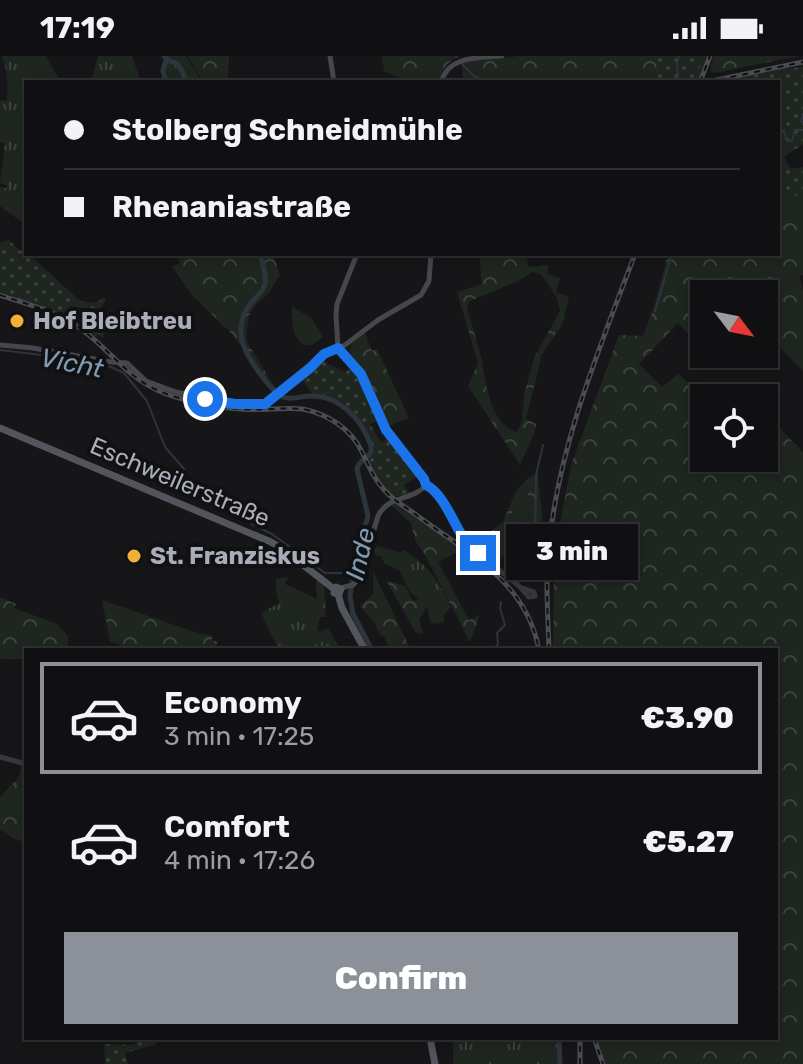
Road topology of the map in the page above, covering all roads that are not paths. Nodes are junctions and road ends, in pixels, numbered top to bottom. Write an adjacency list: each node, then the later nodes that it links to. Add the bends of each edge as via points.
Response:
1 (330, 56): 3 (main road)
2 (502, 56): 4 (main road, via 456,59)
3 (334, 80)
4 (442, 80)
5 (356, 256): 9 (main road, via 337,304)
6 (431, 256): 7 (main road, via 424,291)
7 (353, 338): 9 (main road); 10 (main road)
8 (0, 345): 9 (main road, via 124,362 158,387 219,402 260,405)
9 (338, 348): 10 (main road)
10 (349, 360): 12 (main road, via 366,382 386,430)
11 (0, 428): 14 (main road, Eschweilerstraße, via 271,542)
12 (426, 485): 13 (street, via 439,496 467,543); 14 (main road, via 382,508 360,577)
13 (520, 587)
14 (343, 589): 15 (main road, Eschweilerstraße, via 342,608)
15 (364, 648)
16 (0, 757): 17 (street)
17 (24, 764)
18 (430, 1040): 19 (main road)
19 (435, 1064)

